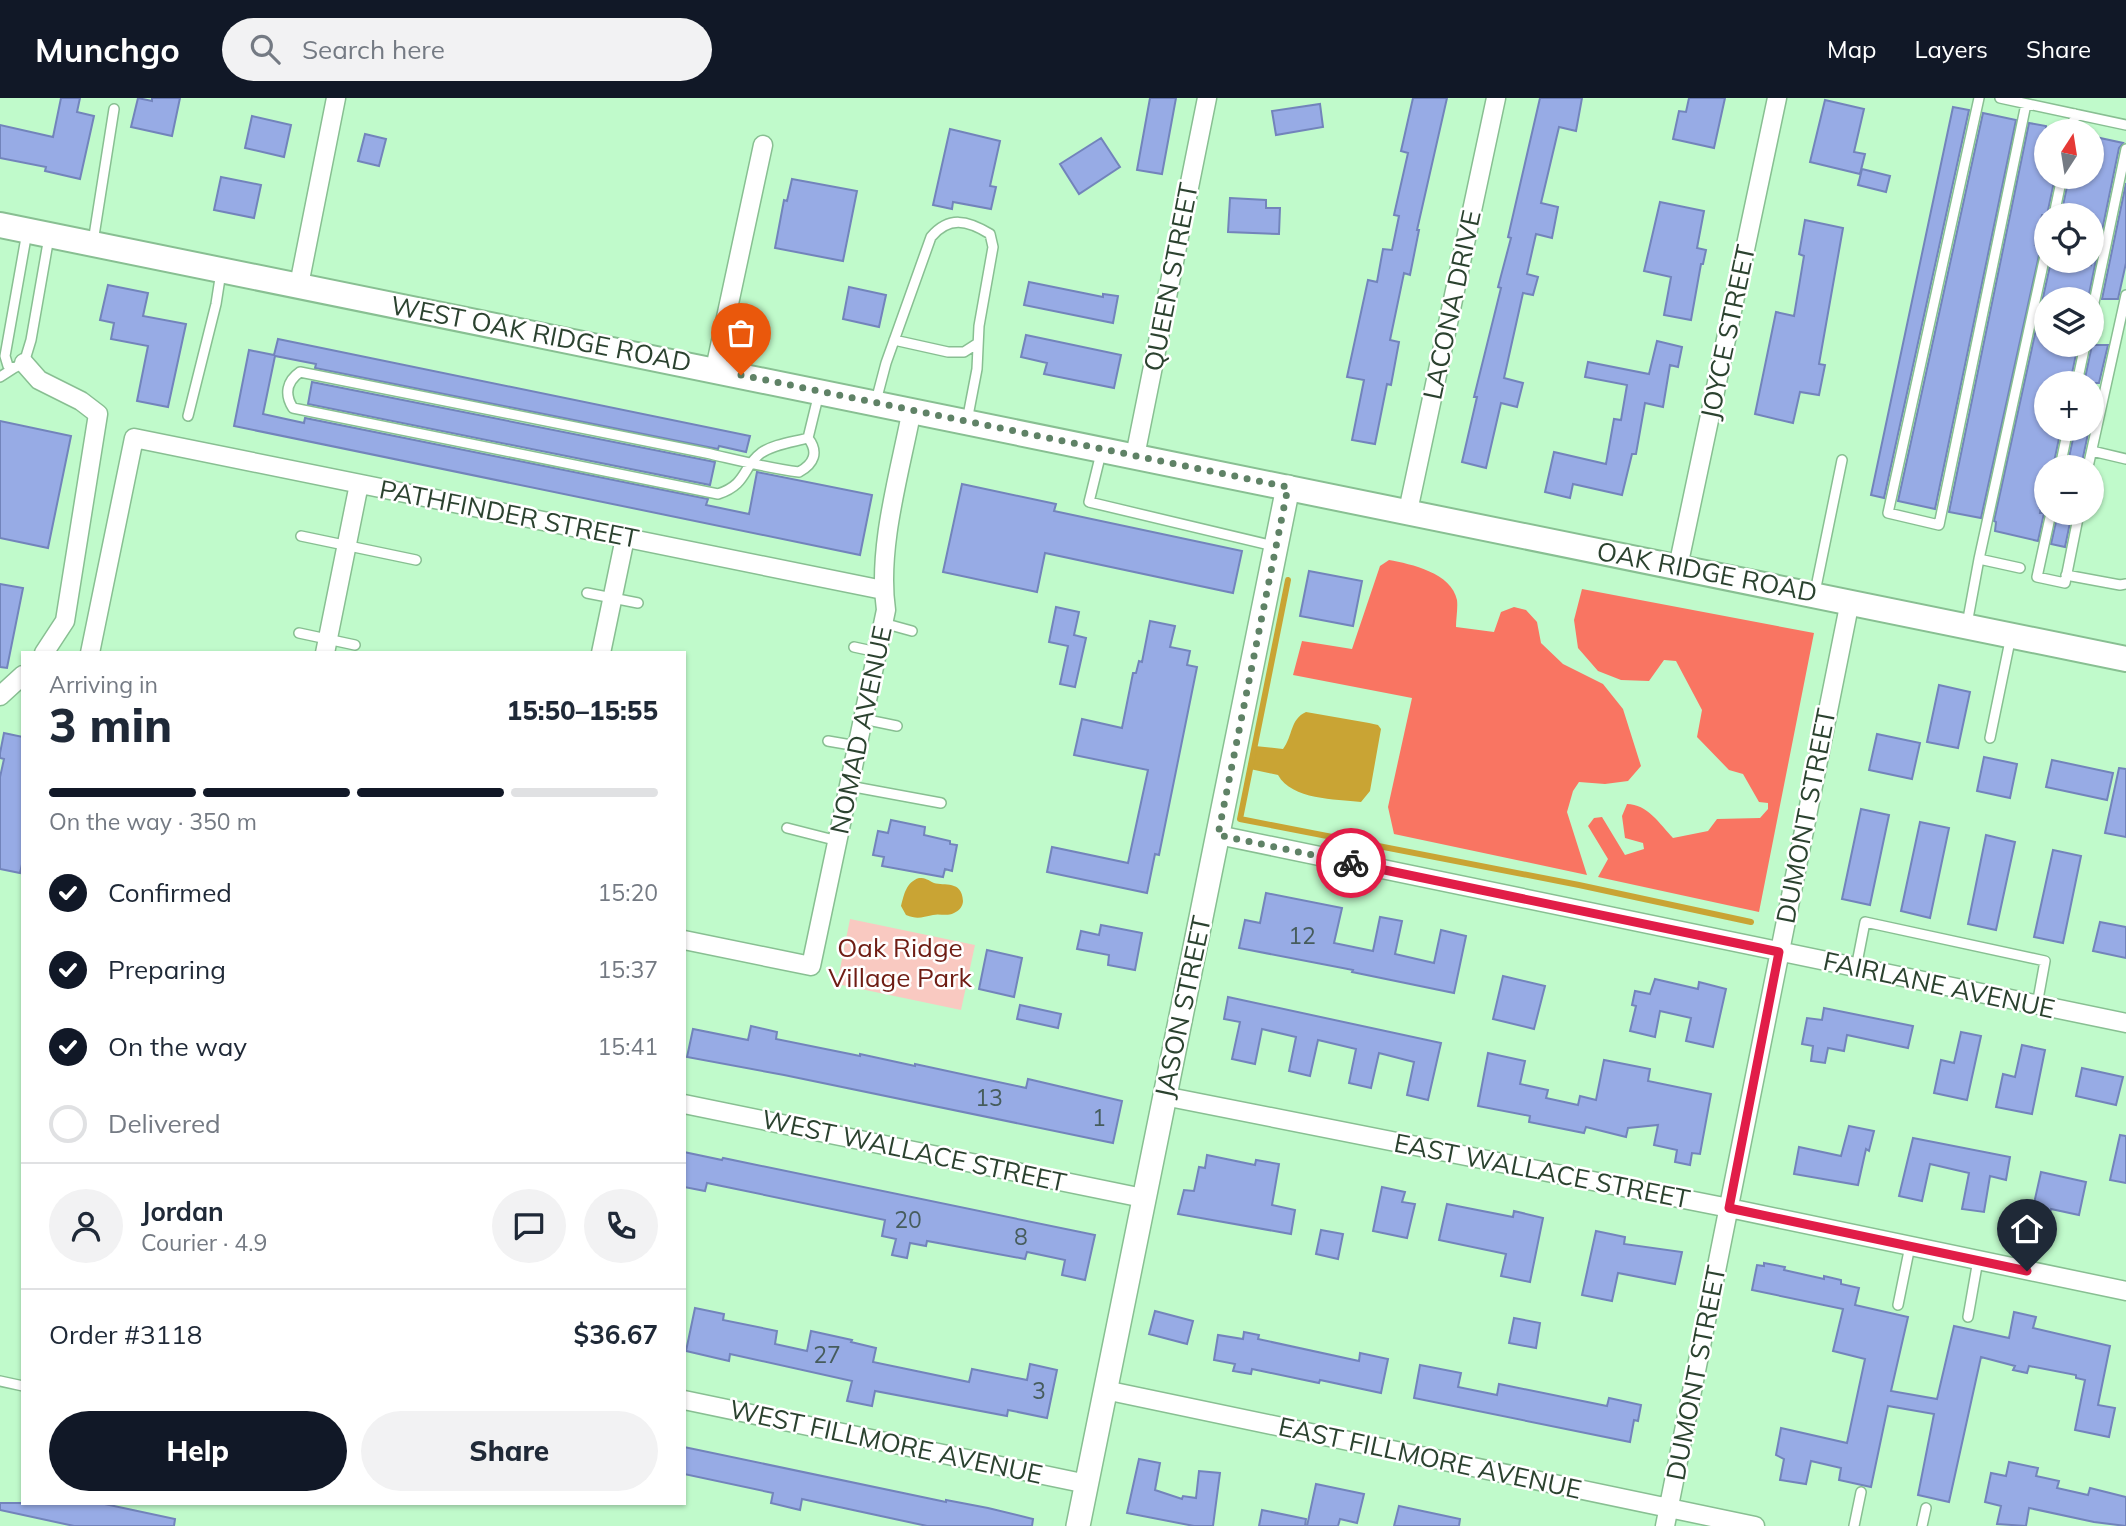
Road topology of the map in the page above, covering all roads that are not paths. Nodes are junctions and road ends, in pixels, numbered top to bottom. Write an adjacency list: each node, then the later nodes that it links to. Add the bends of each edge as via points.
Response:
1 (336, 98): 19 (street)
2 (1207, 98): 36 (street, QUEEN STREET)
3 (1496, 98): 42 (street, LACONA DRIVE)
4 (1777, 98): 51 (street, JOYCE STREET)
5 (1979, 98): 7 (lane, via 1888,513 1939,525)
6 (2000, 98): 7 (lane)
7 (2026, 104): 9 (lane)
8 (114, 109): 16 (lane)
9 (2075, 114): 10 (lane); 11 (lane)
10 (2074, 119)
11 (2126, 125)
12 (763, 145): 25 (street)
13 (2126, 149): 20 (lane)
14 (0, 225): 15 (main road, WEST OAK RIDGE ROAD)
15 (38, 233): 16 (main road, WEST OAK RIDGE ROAD); 24 (lane, via 31,340); 24 (lane, via 5,356 8,366)
16 (93, 244): 17 (main road, WEST OAK RIDGE ROAD)
17 (222, 270): 19 (main road, WEST OAK RIDGE ROAD); 30 (lane)
18 (2041, 273): 49 (lane)
19 (299, 285): 25 (main road, WEST OAK RIDGE ROAD)
20 (2097, 287)
21 (2126, 295): 34 (lane)
22 (894, 340): 23 (lane, via 947,352 964,352); 23 (lane, via 931,237 940,227 962,222 990,234 993,247); 28 (lane)
23 (978, 343): 31 (lane)
24 (19, 366): 26 (lane); 69 (street, via 98,414 65,621)
25 (715, 369): 27 (main road, WEST OAK RIDGE ROAD)
26 (0, 377)
27 (820, 391): 28 (main road, WEST OAK RIDGE ROAD); 32 (lane)
28 (876, 402): 29 (main road, WEST OAK RIDGE ROAD)
29 (912, 410): 31 (main road, WEST OAK RIDGE ROAD); 55 (street, NOMAD AVENUE, via 885,553)
30 (188, 416)
31 (967, 421): 33 (main road, WEST OAK RIDGE ROAD)
32 (808, 438): 39 (lane, via 759,454); 39 (lane, via 815,453 813,461 799,471)
33 (1101, 449): 36 (main road, WEST OAK RIDGE ROAD); 48 (lane, via 1089,502)
34 (2092, 451): 35 (lane); 37 (lane)
35 (2091, 455)
36 (1135, 456): 41 (main road, WEST OAK RIDGE ROAD)
37 (2126, 459)
38 (1842, 460): 57 (lane)
39 (753, 463): 39 (lane, via 300,372 293,376 287,393 293,408 718,494 733,489)
40 (359, 484): 46 (street, PATHFINDER STREET); 47 (street); 70 (street, PATHFINDER STREET, via 134,439)
41 (1288, 487): 42 (main road, OAK RIDGE ROAD); 48 (street, JASON STREET)
42 (1408, 512): 51 (main road, OAK RIDGE ROAD)
43 (2048, 525): 53 (lane, via 2037,577 2064,583)
44 (2076, 525): 53 (lane)
45 (301, 536): 47 (lane)
46 (625, 538): 55 (street, PATHFINDER STREET); 58 (street)
47 (347, 546): 50 (lane); 67 (street)
48 (1276, 547): 84 (street, JASON STREET)
49 (1979, 559): 52 (lane); 62 (lane)
50 (416, 560)
51 (1678, 567): 57 (main road, OAK RIDGE ROAD)
52 (2020, 568)
53 (2066, 575): 54 (lane)
54 (2126, 584)
55 (883, 590): 61 (street, NOMAD AVENUE)
56 (587, 593): 58 (lane)
57 (1814, 594): 59 (main road, OAK RIDGE ROAD)
58 (612, 598): 60 (lane); 71 (street)
59 (1850, 601): 62 (main road, OAK RIDGE ROAD); 87 (street, DUMONT STREET)
60 (638, 603)
61 (883, 624): 63 (lane); 72 (street, NOMAD AVENUE)
62 (1967, 625): 65 (main road, OAK RIDGE ROAD)
63 (912, 631)
64 (299, 633): 67 (lane)
65 (2012, 635): 73 (main road, OAK RIDGE ROAD); 78 (lane)
66 (355, 645): 67 (lane)
67 (326, 646)
68 (854, 647): 72 (lane)
69 (45, 651)
70 (90, 651)
71 (601, 651)
72 (877, 652): 76 (street, NOMAD AVENUE)
73 (2126, 659)
74 (21, 677): 75 (street)
75 (0, 696)
76 (863, 719): 77 (lane); 80 (street, NOMAD AVENUE)
77 (897, 726)
78 (1990, 738)
79 (828, 741): 80 (lane)
80 (857, 746): 81 (street, NOMAD AVENUE)
81 (849, 786): 82 (lane); 85 (street, NOMAD AVENUE)
82 (941, 803)
83 (787, 828): 85 (lane)
84 (1218, 835): 87 (street, FAIRLANE AVENUE); 91 (street, JASON STREET)
85 (838, 841): 86 (street, NOMAD AVENUE, via 811,966)
86 (686, 940)
87 (1779, 952): 88 (street, FAIRLANE AVENUE); 94 (street, DUMONT STREET)
88 (1856, 968): 89 (street, FAIRLANE AVENUE); 89 (lane, via 1865,922 2045,961)
89 (2037, 1005): 90 (street, FAIRLANE AVENUE)
90 (2126, 1023)
91 (1164, 1096): 93 (street, JASON STREET); 94 (street, EAST WALLACE STREET)
92 (686, 1104): 93 (street, WEST WALLACE STREET)
93 (1143, 1198): 102 (street, JASON STREET)
94 (1729, 1208): 95 (street, EAST WALLACE STREET); 107 (street, DUMONT STREET)
95 (1910, 1246): 96 (street, EAST WALLACE STREET); 98 (lane)
96 (1978, 1260): 97 (street, EAST WALLACE STREET); 99 (lane)
97 (2126, 1291)
98 (1898, 1305)
99 (1968, 1317)
100 (0, 1381): 101 (lane)
101 (21, 1386)
102 (1105, 1390): 104 (street, JASON STREET); 107 (street, EAST FILLMORE AVENUE)
103 (686, 1399): 104 (street, WEST FILLMORE AVENUE)
104 (1087, 1484): 108 (street, JASON STREET)
105 (1861, 1492): 110 (lane)
106 (1926, 1508): 111 (lane)
107 (1667, 1517): 109 (street, EAST FILLMORE AVENUE)
108 (1078, 1526)
109 (1755, 1526)
110 (1854, 1526)
111 (1922, 1526)

